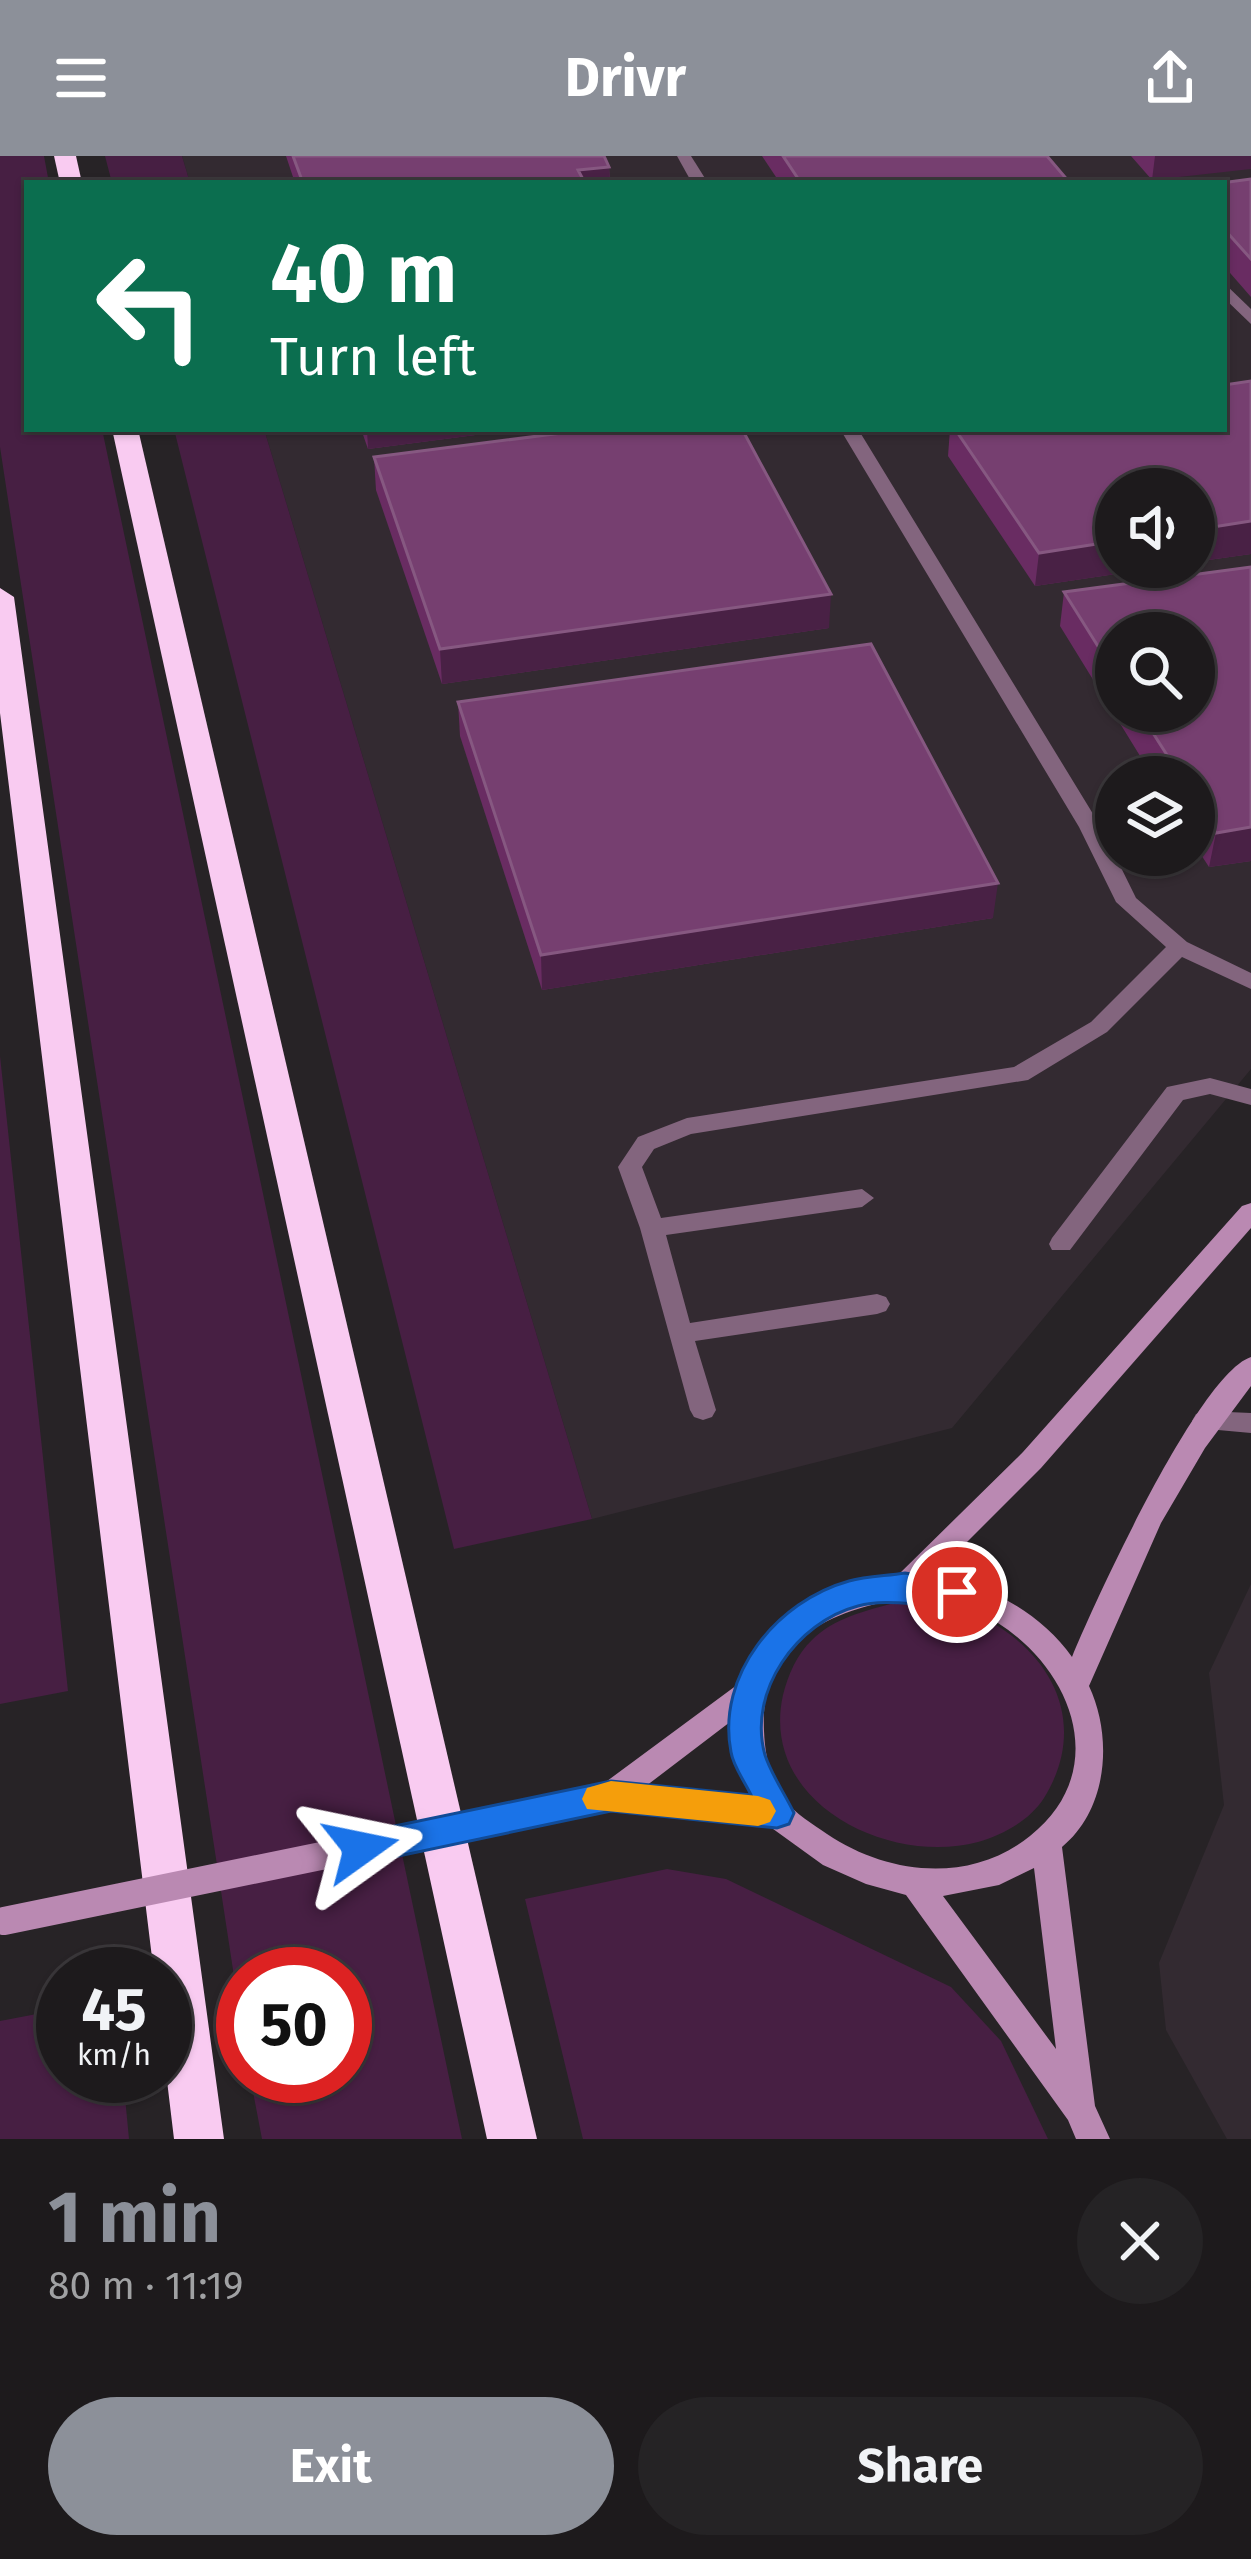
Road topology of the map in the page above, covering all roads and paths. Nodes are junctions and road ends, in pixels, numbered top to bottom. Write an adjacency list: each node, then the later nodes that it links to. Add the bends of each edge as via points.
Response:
1 (1227, 292): 2 (lane)
2 (1251, 320)
3 (126, 432): 29 (highway)
4 (851, 432): 6 (lane, via 1090,827 1127,902)
5 (0, 597): 28 (highway)
6 (1178, 947): 7 (lane); 11 (lane, via 1099,1027 1020,1074 687,1126 646,1143 630,1167)
7 (1251, 982)
8 (1251, 1097): 12 (lane, via 1210,1086 1175,1093)
9 (862, 1198): 11 (lane)
10 (1251, 1212): 19 (main road, via 1032,1460)
11 (652, 1228): 14 (lane)
12 (1061, 1244)
13 (877, 1304): 14 (lane)
14 (680, 1334): 16 (lane)
15 (1251, 1367): 17 (main road)
16 (703, 1410)
17 (1205, 1421): 18 (lane); 20 (main road, via 1157,1496)
18 (1251, 1423)
19 (905, 1586): 20 (main road, via 957,1592 1006,1612 1046,1643); 21 (main road, via 852,1593 806,1616 771,1648)
20 (1076, 1683): 24 (main road, via 1091,1732 1087,1782 1063,1828)
21 (750, 1691): 22 (main road); 23 (main road, via 748,1753)
22 (597, 1799): 23 (main road); 26 (main road, bridge)
23 (777, 1813): 25 (main road, via 838,1862)
24 (1046, 1841): 25 (main road, via 1021,1862 971,1881); 27 (main road)
25 (917, 1885): 27 (main road)
26 (1, 1922)
27 (1086, 2124)
28 (199, 2139)
29 (512, 2139)

